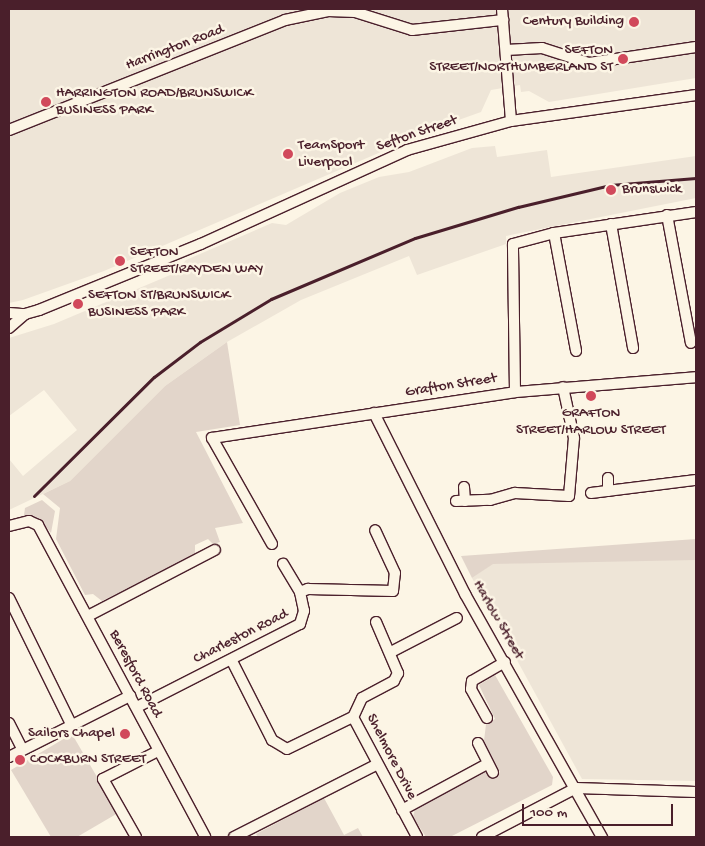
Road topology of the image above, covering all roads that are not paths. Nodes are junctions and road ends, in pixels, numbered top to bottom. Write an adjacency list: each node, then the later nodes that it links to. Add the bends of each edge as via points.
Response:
1 (502, 9): 2 (street)
2 (503, 20): 4 (street); 7 (street, Harrington Road, via 412,30 355,12 328,11 285,20)
3 (696, 47): 4 (street, via 588,63 542,48)
4 (506, 50): 6 (street)
5 (696, 95): 6 (street, Sefton Street)
6 (511, 121): 13 (street, Sefton Street, via 407,150 201,244)
7 (9, 130)
8 (696, 212): 9 (street)
9 (667, 215): 10 (street); 15 (street)
10 (611, 224): 11 (street); 16 (street)
11 (554, 233): 17 (street); 20 (street, via 513,244)
12 (9, 313): 13 (street, Sefton Street)
13 (25, 314): 14 (street, Sefton Street)
14 (9, 328)
15 (691, 343)
16 (632, 348)
17 (576, 351)
18 (696, 377): 19 (street, Grafton Street)
19 (562, 387): 20 (street, Grafton Street); 24 (street, via 574,438 569,496 515,493 490,500 461,501)
20 (515, 392): 21 (street, Grafton Street)
21 (374, 413): 29 (street, Grafton Street, via 212,438); 39 (street, Harlow Street, via 465,594)
22 (608, 478): 25 (street)
23 (696, 480): 25 (street)
24 (464, 487)
25 (608, 491): 26 (street)
26 (591, 493)
27 (9, 526): 34 (street, Beresford Road, via 29,521 38,525)
28 (375, 530): 32 (street, via 395,573 393,592 308,589)
29 (272, 544)
30 (207, 550): 34 (street)
31 (283, 564): 32 (street, Charleston Road)
32 (300, 592): 38 (street, Charleston Road, via 304,611 300,624)
33 (9, 598): 45 (street)
34 (88, 616): 40 (street, Beresford Road)
35 (457, 618): 37 (street)
36 (376, 622): 37 (street, Shelmore Drive)
37 (391, 652): 42 (street, Shelmore Drive, via 399,668 396,677 362,698)
38 (232, 661): 41 (street, Charleston Road, via 181,682); 42 (street, via 272,740 288,749)
39 (505, 662): 43 (street, via 472,681 472,688); 51 (street, Harlow Street)
40 (130, 696): 41 (street, Beresford Road); 45 (street)
41 (137, 707): 48 (street, Beresford Road)
42 (353, 717): 50 (street, Shelmore Drive)
43 (487, 718)
44 (9, 723): 47 (street)
45 (72, 726): 47 (street)
46 (478, 743): 53 (street, via 490,768)
47 (23, 750): 49 (street)
48 (158, 751): 54 (street, via 103,779); 55 (street, Beresford Road)
49 (9, 757)
50 (376, 765): 53 (street, Shelmore Drive); 56 (street)
51 (576, 788): 52 (street); 58 (street); 59 (street, Harlow Street)
52 (696, 792)
53 (402, 810): 57 (street, Shelmore Drive)
54 (136, 837)
55 (205, 837)
56 (234, 837)
57 (416, 837)
58 (484, 837)
59 (602, 837)

